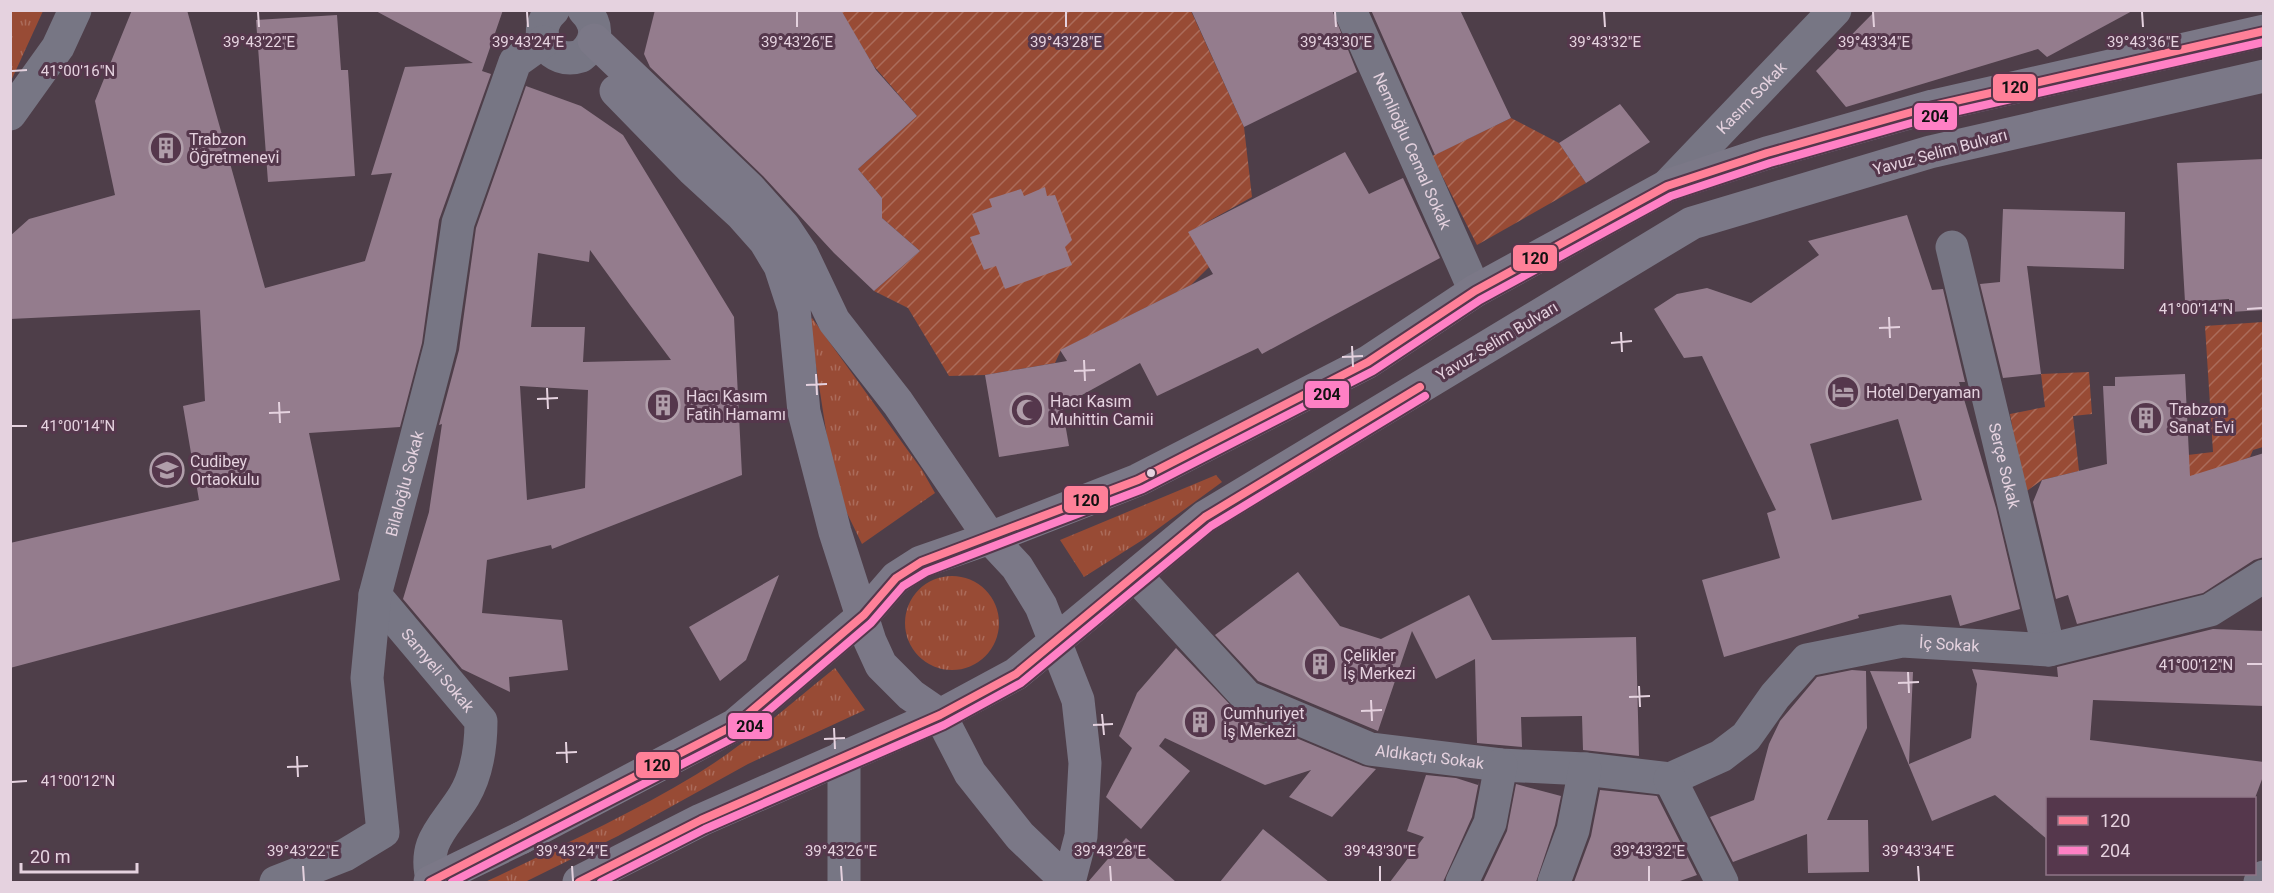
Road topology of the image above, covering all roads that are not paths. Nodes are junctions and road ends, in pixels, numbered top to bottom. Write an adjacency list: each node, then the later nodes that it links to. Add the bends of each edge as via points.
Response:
1 (75, 10): 9 (street, via 58,47)
2 (553, 10): 7 (street, via 543,22)
3 (1350, 10): 12 (street, Nemlioğlu Cemal Sokak)
4 (1835, 10): 10 (street, Kasım Sokak)
5 (2264, 32): 10 (main road, via 1933,106)
6 (586, 36): 7 (street, via 564,59 548,50); 13 (main road, via 750,189 784,227 802,254)
7 (543, 42): 17 (street, Bilaloğlu Sokak, via 515,62 458,223 440,347)
8 (2264, 76): 15 (main road, Yavuz Selim Bulvarı, via 1930,153 1692,223 1205,517)
9 (10, 114)
10 (1667, 186): 12 (main road)
11 (1952, 247): 20 (street, Serçe Sokak)
12 (1475, 291): 14 (main road, via 1368,362 1138,480)
13 (808, 304): 14 (main road, via 834,321 898,404); 18 (main road, via 804,412 836,532)
14 (990, 538): 18 (main road, via 921,561 896,578); 19 (main road, via 1017,567 1041,606)
15 (1136, 576): 19 (main road, Yavuz Selim Bulvarı); 23 (street, Aldıkaçtı Sokak, via 1247,697 1370,749)
16 (2264, 576): 20 (street, İç Sokak, via 2210,610)
17 (375, 595): 27 (street, Bilaloğlu Sokak, via 367,678 383,832 345,855); 28 (street, Samyeli Sokak, via 481,721 481,748 465,795 437,832 428,862)
18 (864, 615): 21 (main road, via 881,665 911,695); 28 (main road, bridge, via 735,725)
19 (1053, 640): 21 (main road, Yavuz Selim Bulvarı, via 1016,674); 31 (main road, via 1078,700 1085,763 1081,836)
20 (2049, 650): 25 (street, İç Sokak, via 1902,641 1807,660 1746,737 1721,756)
21 (939, 715): 22 (main road, Yavuz Selim Bulvarı); 31 (main road, via 970,773 1020,836)
22 (844, 755): 29 (main road, Yavuz Selim Bulvarı, via 701,820); 30 (street)
23 (1501, 765): 24 (street, Aldıkaçtı Sokak); 32 (street, via 1490,823)
24 (1585, 769): 25 (street, Aldıkaçtı Sokak); 33 (street, via 1573,830)
25 (1670, 779): 34 (street)
26 (2264, 877): 35 (street)
27 (276, 882)
28 (431, 882)
29 (579, 882)
30 (844, 882)
31 (1069, 882)
32 (1462, 882)
33 (1554, 882)
34 (1722, 882)
35 (2260, 882)

